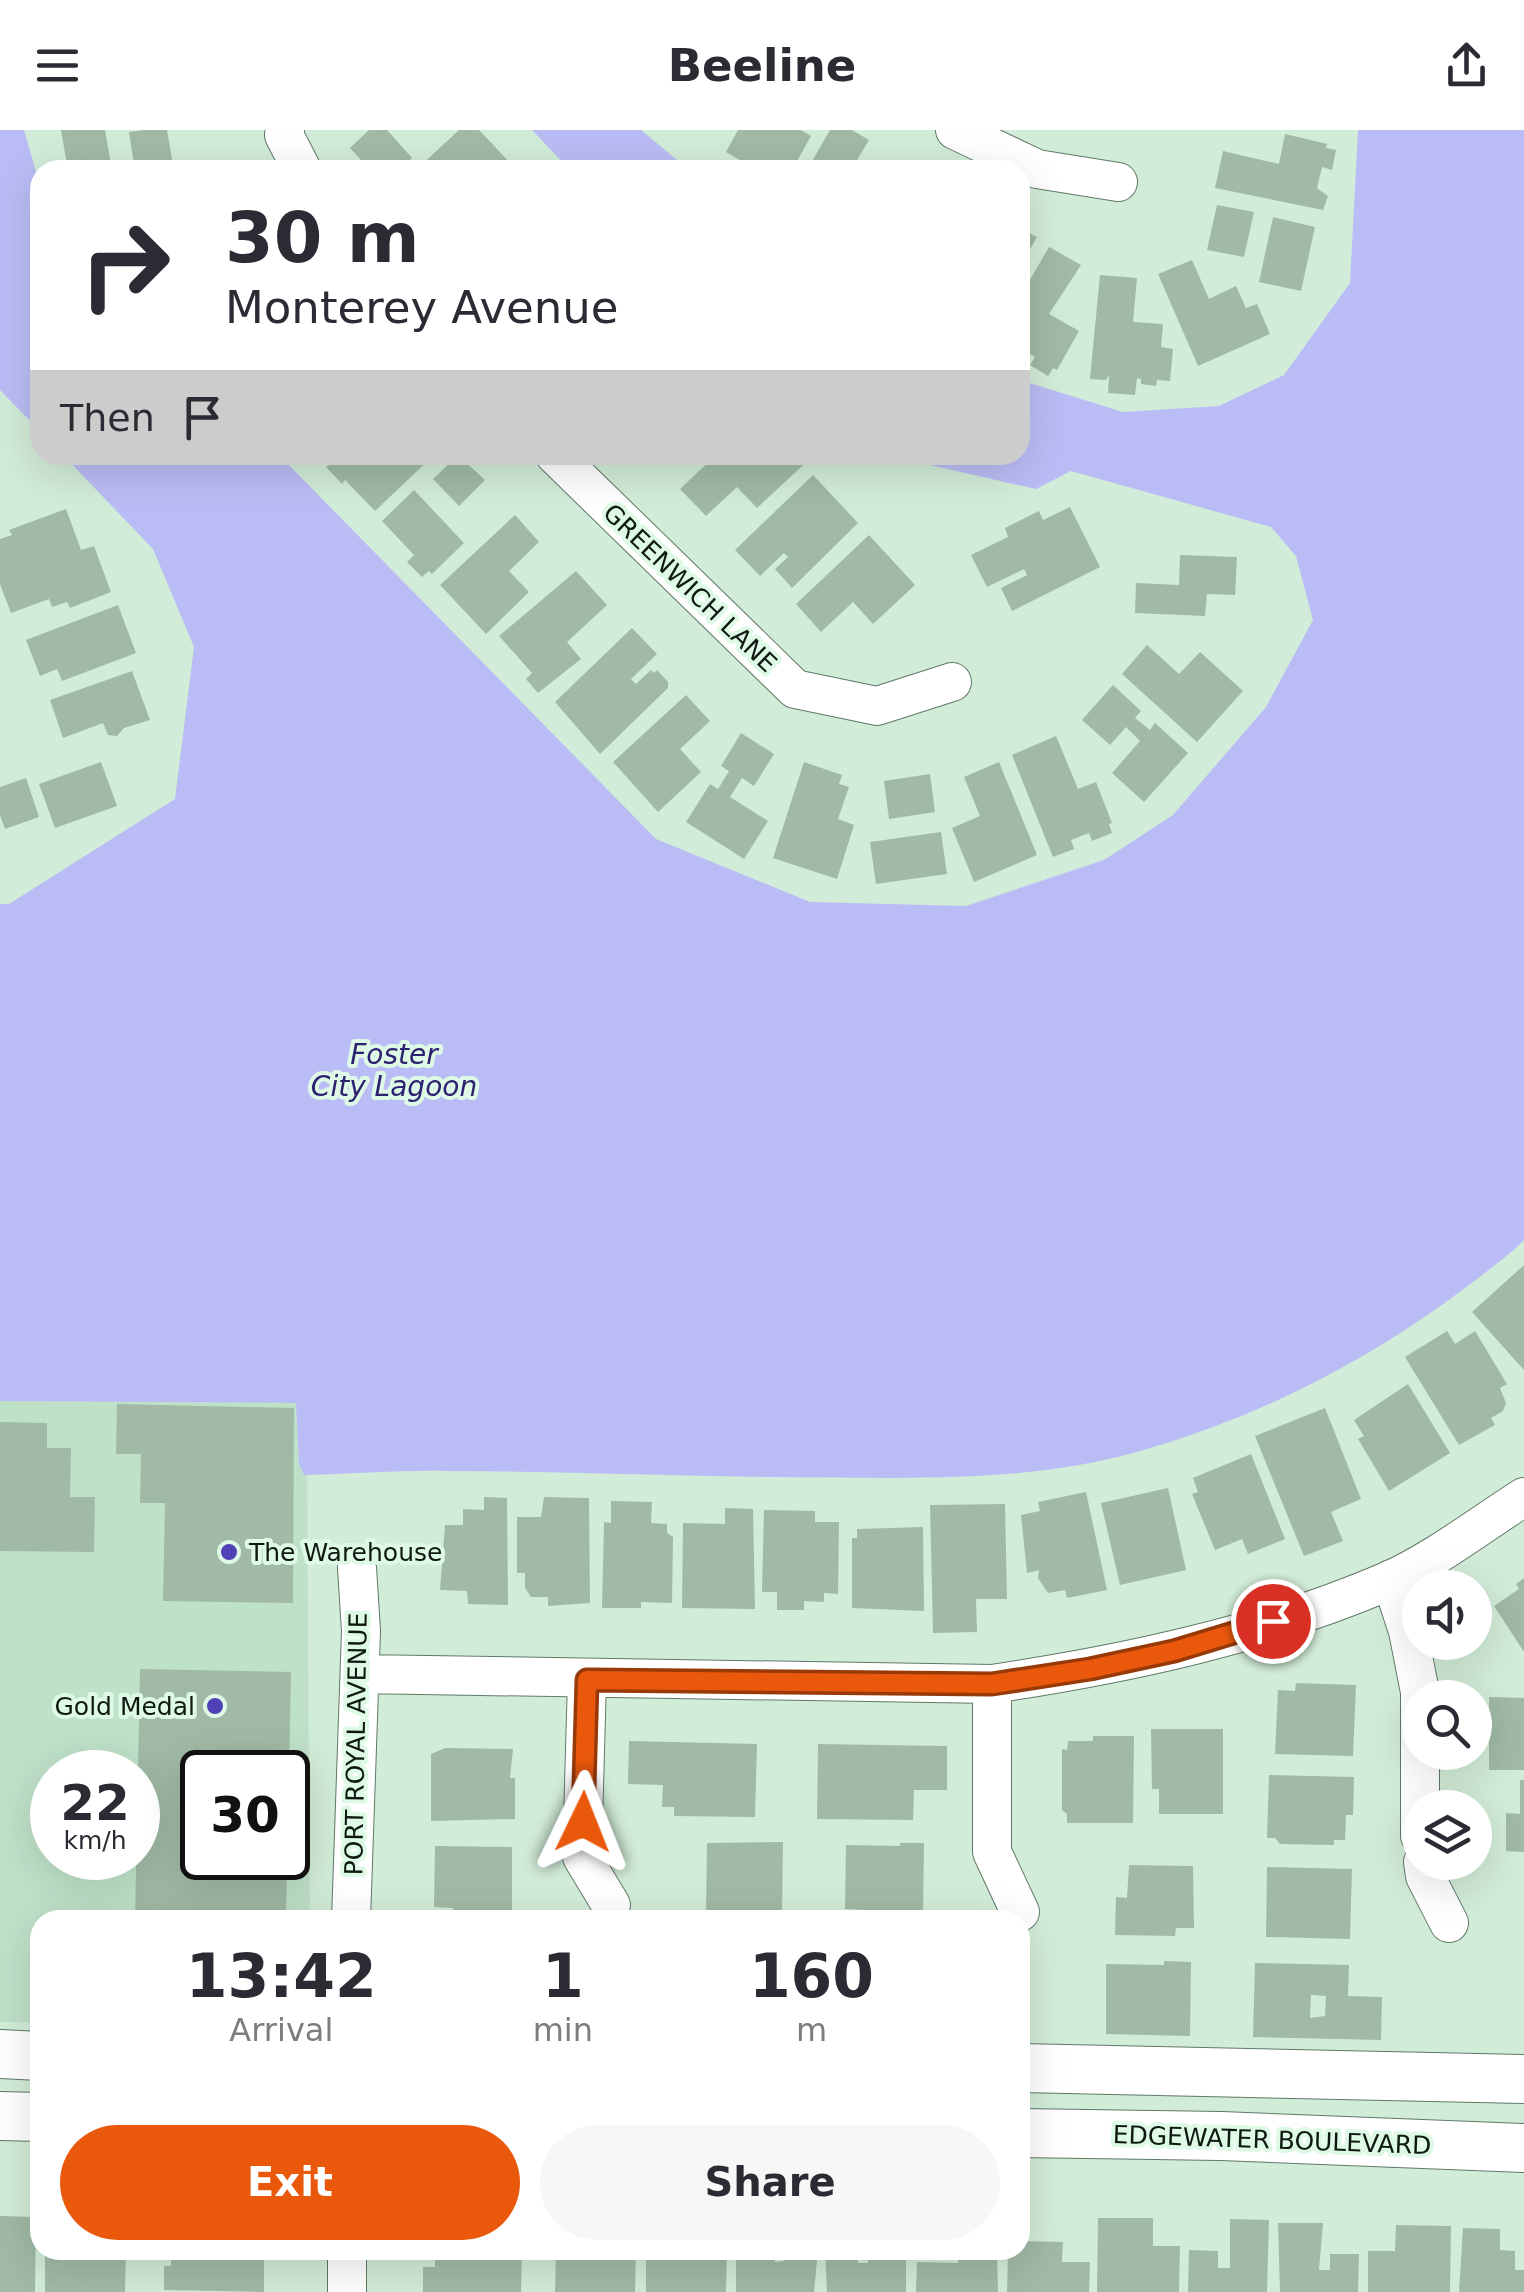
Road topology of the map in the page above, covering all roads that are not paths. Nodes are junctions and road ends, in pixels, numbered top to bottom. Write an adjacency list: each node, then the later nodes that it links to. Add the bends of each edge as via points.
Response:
1 (285, 130): 3 (street)
2 (955, 130): 4 (street)
3 (297, 160)
4 (1018, 160)
5 (1030, 166): 6 (street)
6 (1118, 182)
7 (565, 465): 8 (street, GREENWICH LANE, via 795,689 877,706)
8 (952, 682)
9 (1524, 1498): 11 (street)
10 (357, 1568): 12 (street, PORT ROYAL AVENUE)
11 (1391, 1580): 14 (street, via 1174,1651); 15 (street, via 1420,1692)
12 (360, 1674): 13 (street); 18 (street, PORT ROYAL AVENUE)
13 (587, 1680): 14 (street); 17 (street, via 582,1857)
14 (992, 1684): 19 (street, via 992,1852)
15 (1420, 1790)
16 (1427, 1880): 20 (street)
17 (610, 1905)
18 (352, 1910)
19 (1019, 1910)
20 (1448, 1923)
21 (0, 2054): 22 (street)
22 (30, 2056)
23 (1030, 2068): 24 (street)
24 (1378, 2075): 25 (street); 26 (street)
25 (1524, 2078)
26 (1524, 2110)
27 (0, 2116): 28 (street)
28 (30, 2117)
29 (1030, 2133): 30 (street, EDGEWATER BOULEVARD)
30 (1524, 2148)
31 (347, 2260): 32 (street)
32 (346, 2292)

